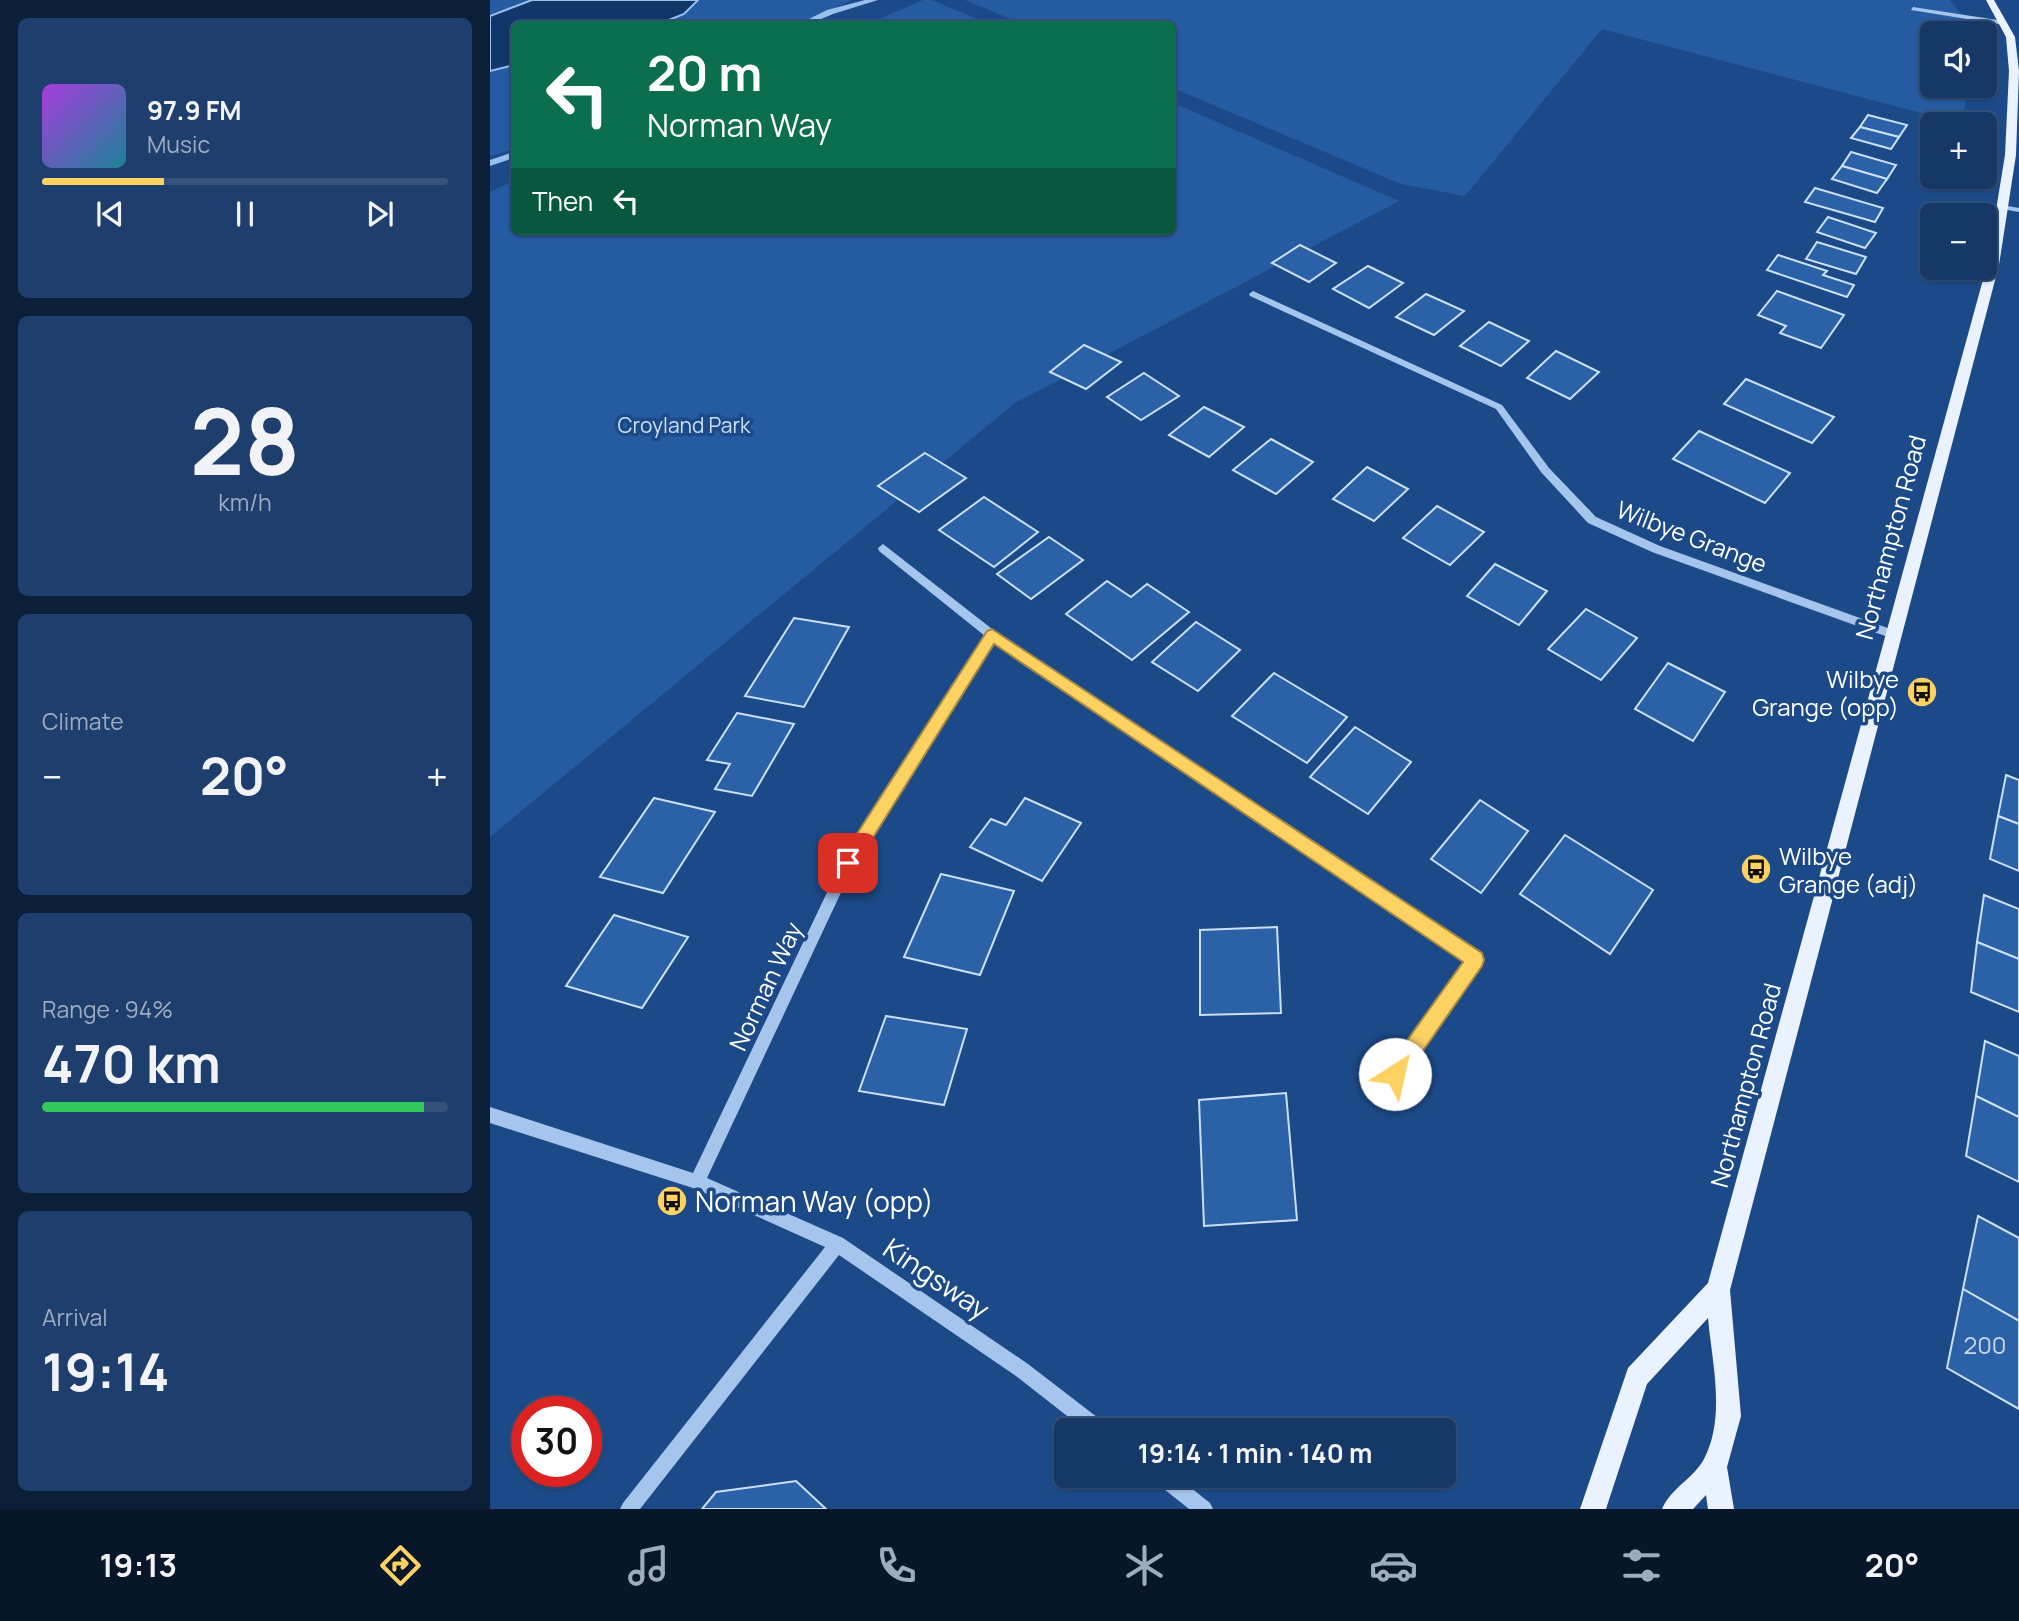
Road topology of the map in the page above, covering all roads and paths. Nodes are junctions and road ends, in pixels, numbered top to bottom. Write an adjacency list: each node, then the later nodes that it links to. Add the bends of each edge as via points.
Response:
1 (1990, 0): 3 (main road, Northampton Road)
2 (1913, 9): 3 (street)
3 (2004, 23): 4 (main road, Northampton Road, via 2012,42 2016,99)
4 (2005, 207): 5 (street); 8 (main road, Northampton Road)
5 (2019, 210)
6 (1253, 294): 8 (street, Wilbye Grange, via 1499,407 1545,470 1592,520 1656,549)
7 (883, 548): 9 (street)
8 (1892, 634): 14 (main road, Northampton Road)
9 (992, 635): 10 (street, via 1475,960); 12 (street, Norman Way, via 848,863)
10 (1395, 1074)
11 (490, 1115): 12 (street, Kingsway)
12 (697, 1182): 13 (street, Kingsway)
13 (837, 1244): 15 (street, Kingsway); 18 (street)
14 (1718, 1290): 16 (main road, Northampton Road, via 1729,1416); 20 (main road, Northampton Road, via 1637,1377)
15 (1084, 1418)
16 (1714, 1467): 21 (main road, Northampton Road); 22 (main road, Northampton Road)
17 (1177, 1488): 19 (street)
18 (629, 1509)
19 (1204, 1509)
20 (1592, 1509)
21 (1675, 1509)
22 (1721, 1509)

